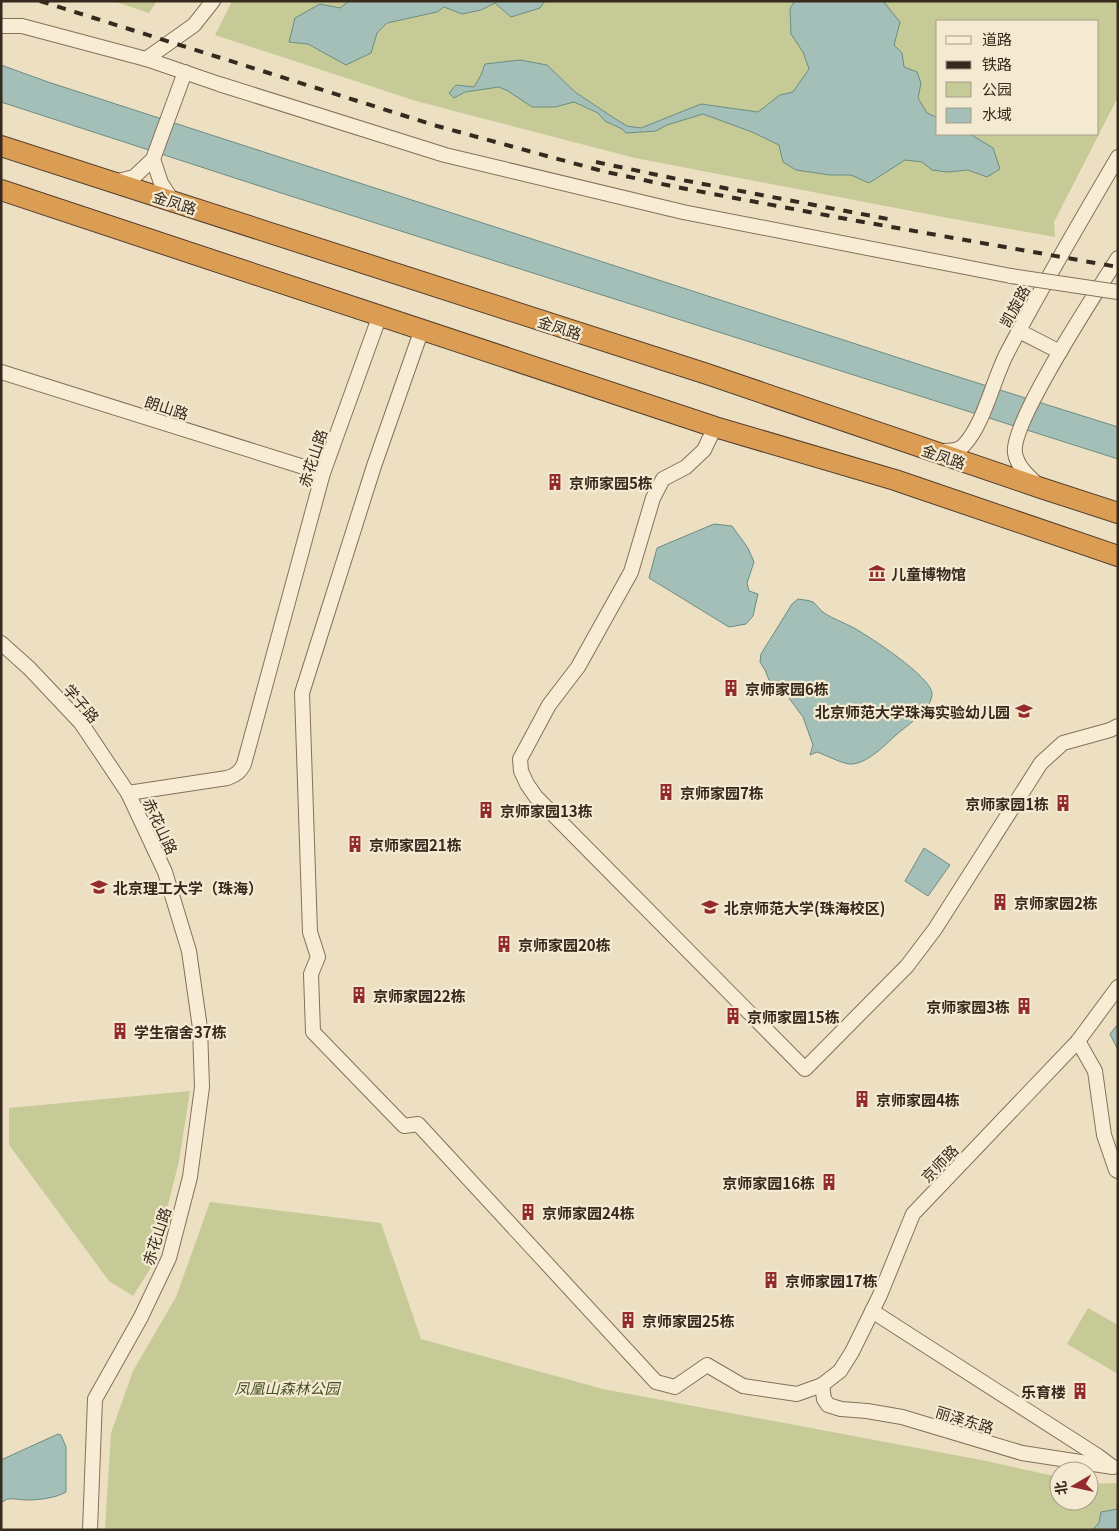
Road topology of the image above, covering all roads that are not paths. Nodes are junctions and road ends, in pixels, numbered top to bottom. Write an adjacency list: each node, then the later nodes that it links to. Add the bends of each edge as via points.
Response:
1 (213, 1): 3 (street, via 194,25)
2 (1, 26): 3 (street, via 22,26)
3 (146, 59): 4 (street)
4 (185, 72): 7 (street); 12 (street, bridge, via 445,155 683,212 1011,276)
5 (1, 146): 8 (highway, 金凤路)
6 (1118, 157): 15 (street, 凯旋路)
7 (153, 159): 8 (street, via 134,177); 10 (street, via 161,183)
8 (113, 182): 10 (highway, 金凤路)
9 (1, 190): 13 (highway)
10 (172, 200): 19 (highway, 金凤路, via 708,374)
11 (1118, 258): 16 (street)
12 (1118, 292)
13 (380, 314): 14 (highway); 20 (street, 赤花山路)
14 (422, 329): 18 (highway); 31 (street, 京师路, via 370,475 302,694 310,932 318,957 311,974 313,1032 404,1126 418,1124 656,1382 675,1387 707,1365 743,1386 797,1394)
15 (1019, 331): 16 (street); 19 (street, 凯旋路, via 1006,354 978,424 963,447)
16 (1060, 352): 21 (street, via 1018,433 1015,452 1023,470)
17 (1, 372): 20 (street, 朗山路)
18 (715, 427): 23 (highway, via 895,480); 25 (street, via 704,450 686,467 663,479 653,498 631,572 578,667 549,705 520,759 521,771 536,796 805,1069 906,966 935,929 1041,763 1063,743)
19 (932, 452): 21 (highway, 金凤路)
20 (323, 473): 26 (street, 赤花山路, via 241,771 227,778)
21 (1041, 488): 22 (highway, 金凤路)
22 (1118, 512)
23 (1116, 556)
24 (1, 643): 26 (street, 学子路, via 81,723)
25 (1118, 726)
26 (128, 793): 33 (street, 赤花山路, via 164,872 189,951 200,1028 202,1086 190,1177 169,1258 141,1317 95,1399)
27 (1118, 987): 28 (street, 京师路)
28 (1078, 1041): 29 (street, via 1095,1072 1104,1135); 30 (street, 京师路, via 913,1214)
29 (1118, 1171)
30 (872, 1311): 31 (street, 京师路, via 840,1371); 32 (street)
31 (822, 1385): 32 (street, 丽泽东路, via 828,1405 841,1409 902,1417 1022,1453)
32 (1115, 1467)
33 (90, 1530)

